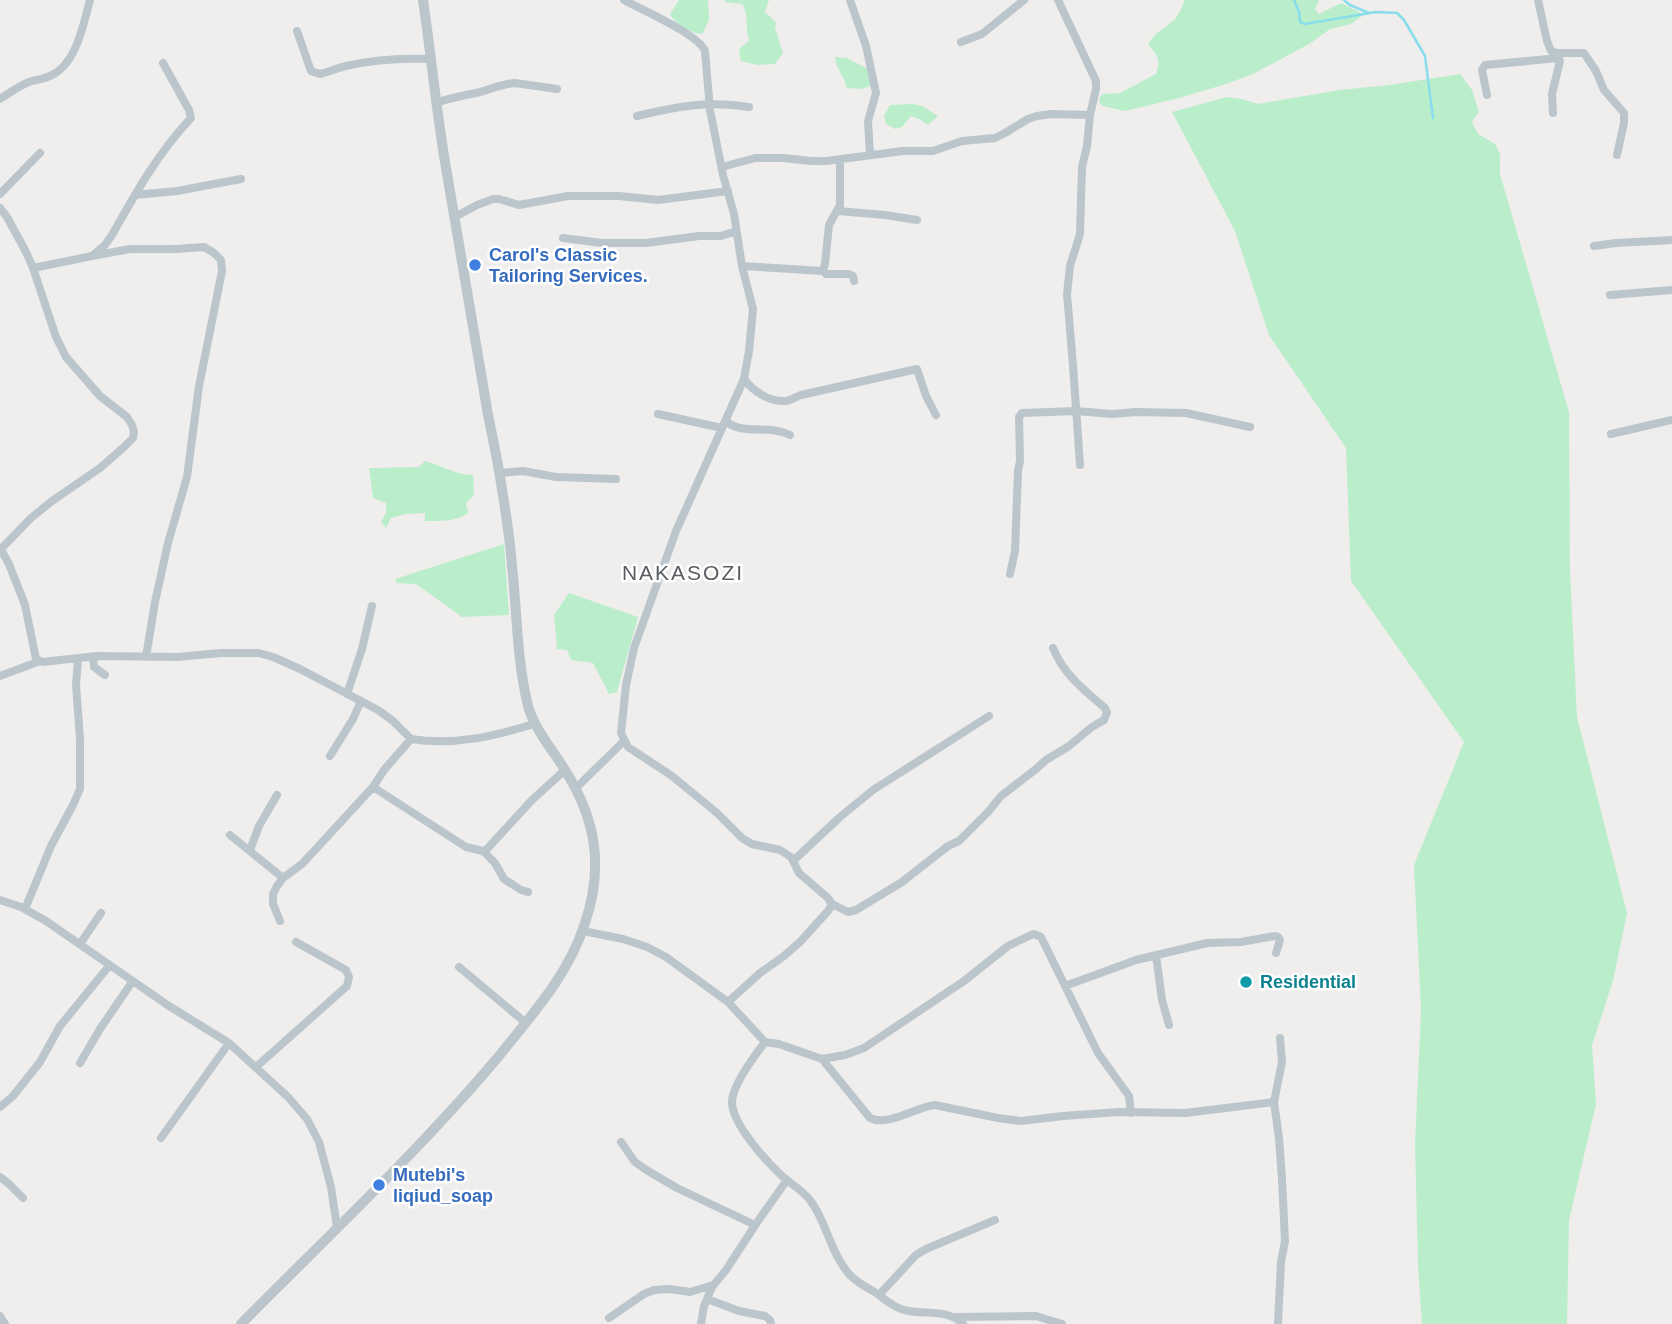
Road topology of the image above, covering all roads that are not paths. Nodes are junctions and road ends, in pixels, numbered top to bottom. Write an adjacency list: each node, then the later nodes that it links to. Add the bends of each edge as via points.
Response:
1 (90, 0): 15 (street, via 81,36 61,69)
2 (423, 0): 11 (street)
3 (624, 0): 17 (street, via 702,45)
4 (850, 0): 23 (street, via 876,93 868,121)
5 (1024, 0): 9 (street, via 982,34)
6 (1058, 0): 21 (street, via 1096,81)
7 (1538, 0): 10 (street, via 1546,41)
8 (297, 31): 11 (street, via 312,71 320,74 356,64)
9 (961, 42)
10 (1558, 56): 14 (street, via 1485,65); 19 (street); 24 (street, via 1584,54 1604,90 1624,113)
11 (430, 59): 16 (street)
12 (163, 63): 30 (street, via 191,118 168,143)
13 (557, 89): 16 (street, via 515,83)
14 (1486, 94)
15 (0, 99)
16 (436, 103): 33 (street)
17 (709, 103): 18 (street); 20 (street); 26 (street)
18 (749, 107)
19 (1552, 113)
20 (636, 116)
21 (1090, 116): 23 (street, via 1037,116 995,138 962,141 933,151); 47 (street, via 1082,167 1080,234 1067,294)
22 (40, 153): 29 (street)
23 (870, 155): 25 (street)
24 (1617, 155)
25 (840, 160): 26 (street, via 755,158); 32 (street)
26 (722, 167): 28 (street)
27 (241, 179): 30 (street)
28 (728, 191): 33 (street, via 658,200 568,196 519,205 493,199); 35 (street)
29 (0, 194)
30 (135, 195): 39 (street, via 105,245)
31 (0, 208): 41 (street)
32 (838, 211): 34 (street); 42 (street, via 829,225)
33 (455, 217): 56 (street)
34 (916, 220)
35 (736, 232): 36 (street, via 646,243); 40 (street)
36 (563, 238)
37 (1672, 240): 38 (street)
38 (1594, 246)
39 (92, 256): 41 (street); 63 (street, via 204,247 221,260 187,477 168,543)
40 (742, 266): 42 (street); 46 (street, via 752,309)
41 (33, 268): 58 (street, via 65,357 100,396 127,417 134,432 100,468 31,518)
42 (822, 271): 43 (street, via 849,274)
43 (854, 281)
44 (1672, 290): 45 (street)
45 (1611, 295)
46 (744, 379): 49 (street, via 773,400 787,402 916,369); 51 (street)
47 (1076, 411): 52 (street, via 1186,413); 55 (street); 59 (street, via 1019,416 1015,551)
48 (658, 414): 51 (street)
49 (936, 415)
50 (1672, 420): 53 (street)
51 (723, 424): 54 (street); 73 (street, via 676,531 634,648 626,685)
52 (1250, 427)
53 (1611, 434)
54 (790, 435)
55 (1080, 466)
56 (500, 473): 57 (street); 71 (street, via 524,682)
57 (616, 479)
58 (0, 549): 65 (street, via 25,605 33,649)
59 (1010, 574)
60 (372, 606): 68 (street)
61 (1053, 648): 86 (street, via 1072,679 1105,708 1104,720 1001,796 959,841 902,882 856,910 848,912)
62 (93, 657): 63 (street); 64 (street); 66 (street, via 94,667)
63 (146, 657): 68 (street, via 259,653)
64 (78, 659): 65 (street); 87 (street, via 80,789)
65 (40, 661): 67 (street)
66 (105, 675)
67 (0, 676)
68 (347, 694): 69 (street)
69 (361, 701): 72 (street); 74 (street)
70 (989, 716): 82 (street, via 873,790)
71 (534, 724): 72 (street, via 453,742); 75 (street)
72 (411, 739): 76 (street)
73 (624, 741): 77 (street); 82 (street, via 742,838 780,850)
74 (330, 756)
75 (565, 771): 77 (street); 81 (street)
76 (373, 787): 81 (street, via 467,847); 83 (street, via 302,864)
77 (576, 788): 90 (street, via 592,829 596,859)
78 (277, 795): 80 (street)
79 (230, 835): 80 (street)
80 (250, 850): 83 (street)
81 (482, 851): 84 (street, via 504,879)
82 (793, 861): 86 (street, via 799,873)
83 (283, 878): 89 (street, via 273,894)
84 (528, 892)
85 (0, 900): 87 (street)
86 (832, 904): 99 (street, via 800,942)
87 (25, 909): 92 (street)
88 (101, 913): 92 (street)
89 (280, 920)
90 (583, 931): 99 (street, via 647,947); 100 (street, via 562,972)
91 (296, 942): 107 (street, via 346,970 347,986)
92 (80, 944): 95 (street)
93 (1276, 953): 94 (street, via 1280,940 1275,936 1206,943)
94 (1156, 955): 98 (street); 101 (street)
95 (109, 965): 97 (street); 109 (street, via 60,1026 40,1062)
96 (459, 967): 100 (street)
97 (132, 982): 104 (street); 106 (street)
98 (1065, 986): 105 (street, via 1041,937 1034,934 1008,946 864,1048); 110 (street, via 1098,1053 1129,1096)
99 (728, 1002): 103 (street)
100 (526, 1023): 118 (street, via 464,1097)
101 (1170, 1025)
102 (1280, 1038): 108 (street, via 1282,1062)
103 (765, 1042): 105 (street); 114 (street, via 736,1089 733,1110 760,1153)
104 (229, 1043): 107 (street); 111 (street)
105 (822, 1059): 110 (street, via 877,1121 927,1105 1021,1121)
106 (80, 1063)
107 (256, 1067): 118 (street, via 307,1119 319,1142)
108 (1274, 1102): 110 (street, via 1185,1113); 130 (street, via 1285,1241)
109 (0, 1107)
110 (1130, 1113)
111 (161, 1138)
112 (621, 1142): 117 (street, via 648,1171)
113 (0, 1177): 115 (street)
114 (787, 1180): 117 (street); 120 (street, via 814,1205 849,1275)
115 (23, 1198)
116 (995, 1220): 120 (street, via 916,1255)
117 (755, 1225): 119 (street)
118 (337, 1228): 126 (street)
119 (713, 1285): 121 (street); 123 (street, via 690,1292 654,1290)
120 (879, 1295): 124 (street, via 905,1311 946,1314)
121 (707, 1298): 127 (street); 128 (street, via 765,1316)
122 (0, 1316): 125 (street)
123 (609, 1318)
124 (960, 1321): 129 (street, via 1029,1316)
125 (5, 1324)
126 (241, 1324)
127 (701, 1324)
128 (771, 1324)
129 (1062, 1324)
130 (1278, 1324)

